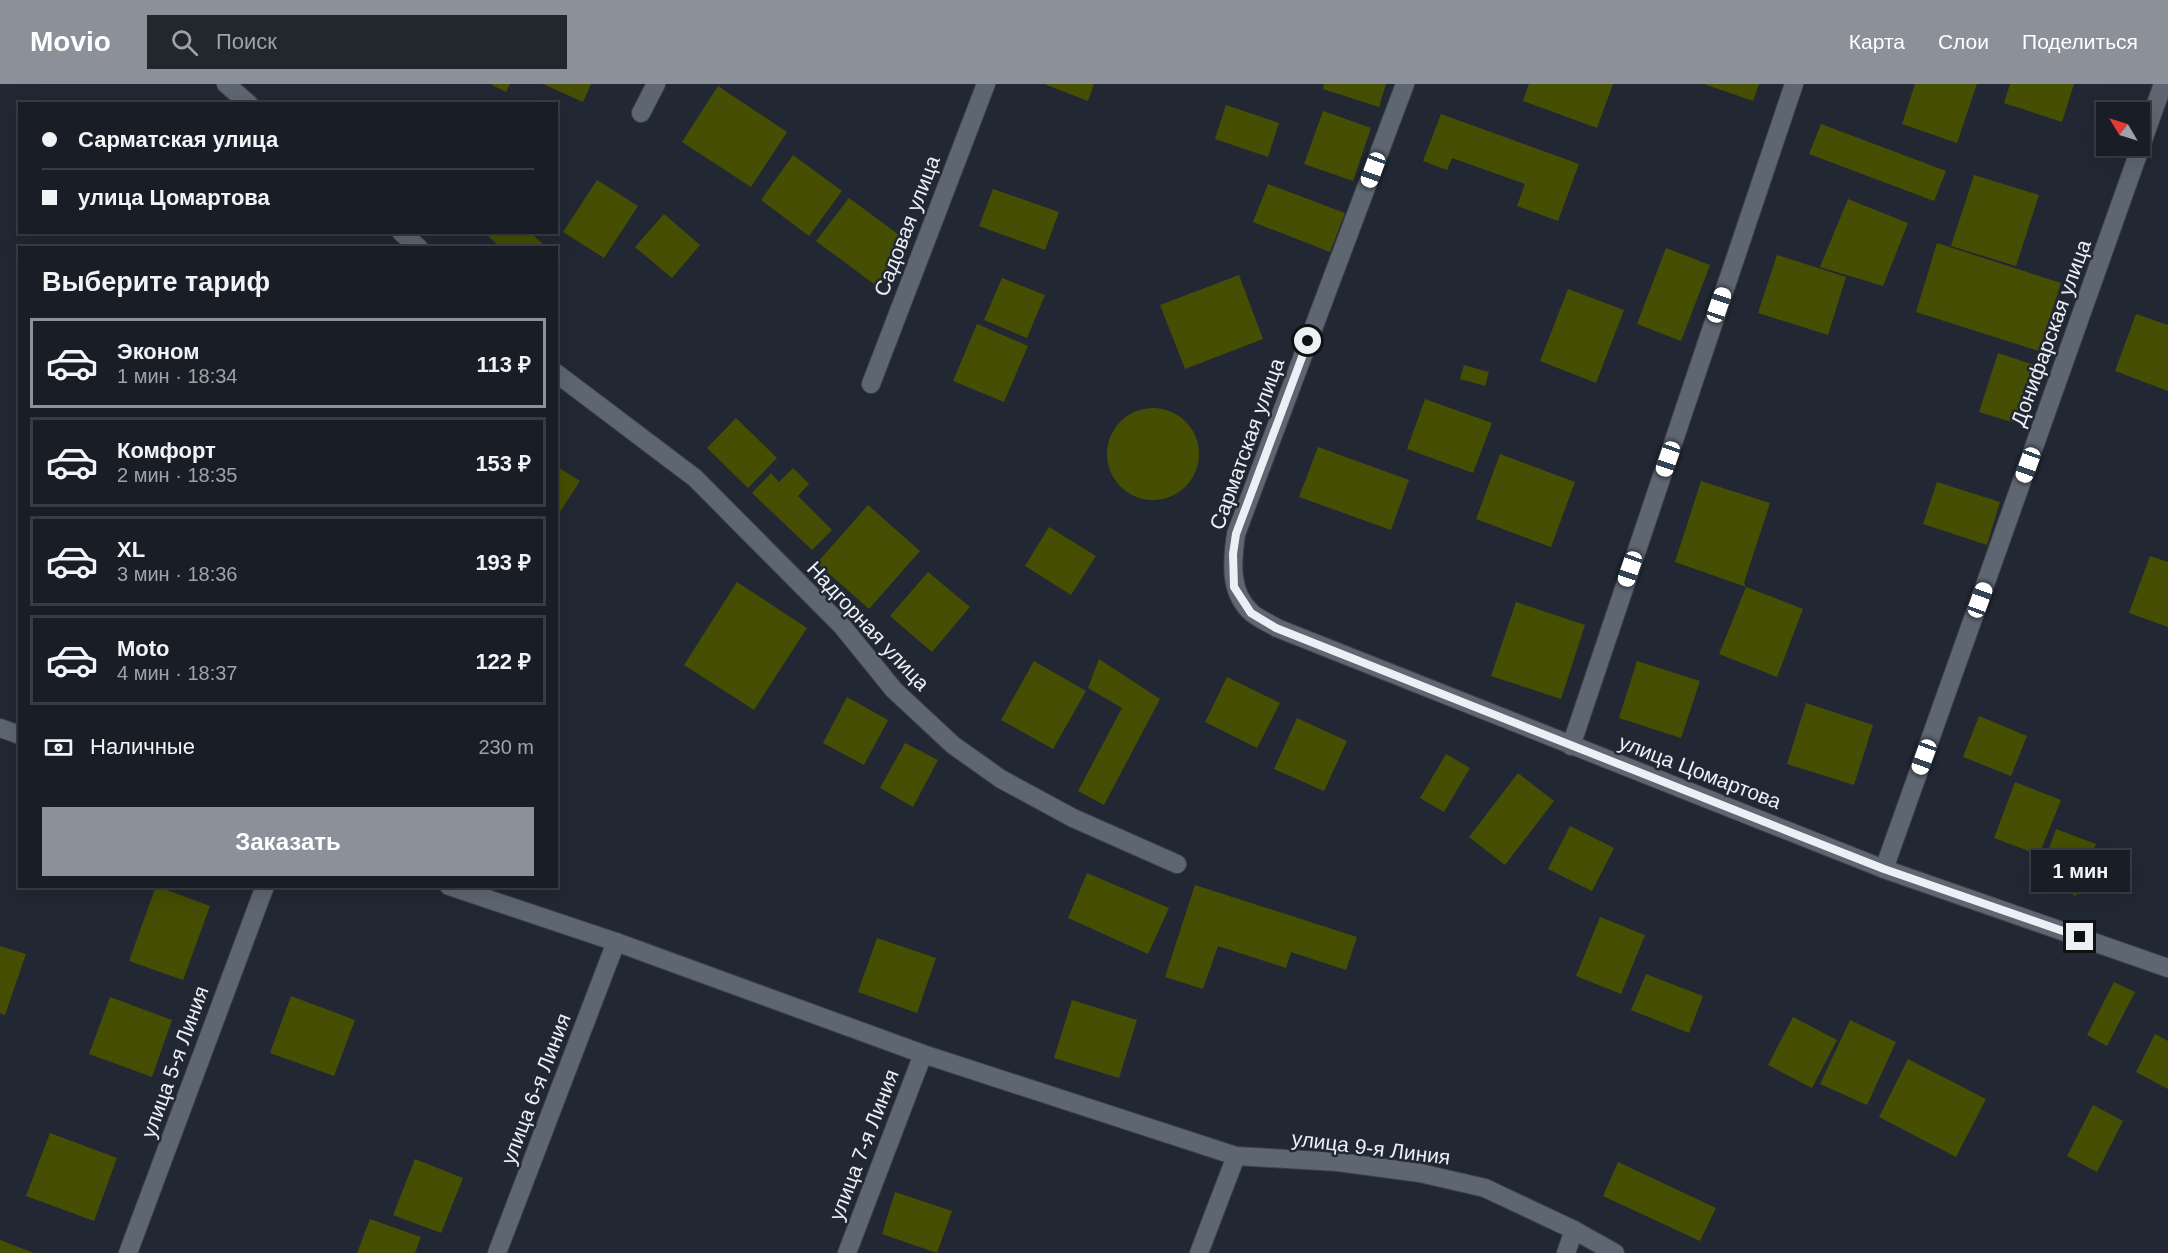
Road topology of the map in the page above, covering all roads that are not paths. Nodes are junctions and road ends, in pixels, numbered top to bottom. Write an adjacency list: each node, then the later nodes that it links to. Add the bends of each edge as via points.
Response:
1 (226, 84): 7 (street)
2 (656, 84): 8 (street)
3 (986, 84): 12 (street, Садовая улица)
4 (1405, 84): 13 (street, Сарматская улица, via 1236,534)
5 (1794, 84): 16 (street)
6 (2163, 84): 18 (street, Донифарская улица)
7 (247, 102)
8 (641, 113)
9 (403, 234): 10 (street)
10 (416, 246)
11 (558, 375): 17 (street, Надгорная улица, via 695,478 842,626 894,690 953,745 1001,779 1073,818)
12 (871, 384)
13 (1234, 587): 16 (street, улица Цомартова, via 1251,613 1276,628)
14 (0, 728): 15 (street)
15 (18, 734)
16 (1571, 746): 18 (street, улица Цомартова)
17 (1178, 864)
18 (1884, 869): 22 (street, улица Цомартова)
19 (264, 888): 26 (street, улица 5-я Линия)
20 (455, 888): 21 (street, улица 9-я Линия)
21 (616, 942): 23 (street, улица 9-я Линия); 27 (street, улица 6-я Линия)
22 (2168, 968)
23 (923, 1054): 24 (street, улица 9-я Линия); 28 (street, улица 7-я Линия)
24 (1236, 1156): 25 (street, улица 9-я Линия, via 1338,1162 1420,1173 1485,1188); 29 (street)
25 (1574, 1230): 30 (street); 31 (street, улица 9-я Линия)
26 (128, 1253)
27 (497, 1253)
28 (847, 1253)
29 (1199, 1253)
30 (1566, 1253)
31 (1615, 1253)

